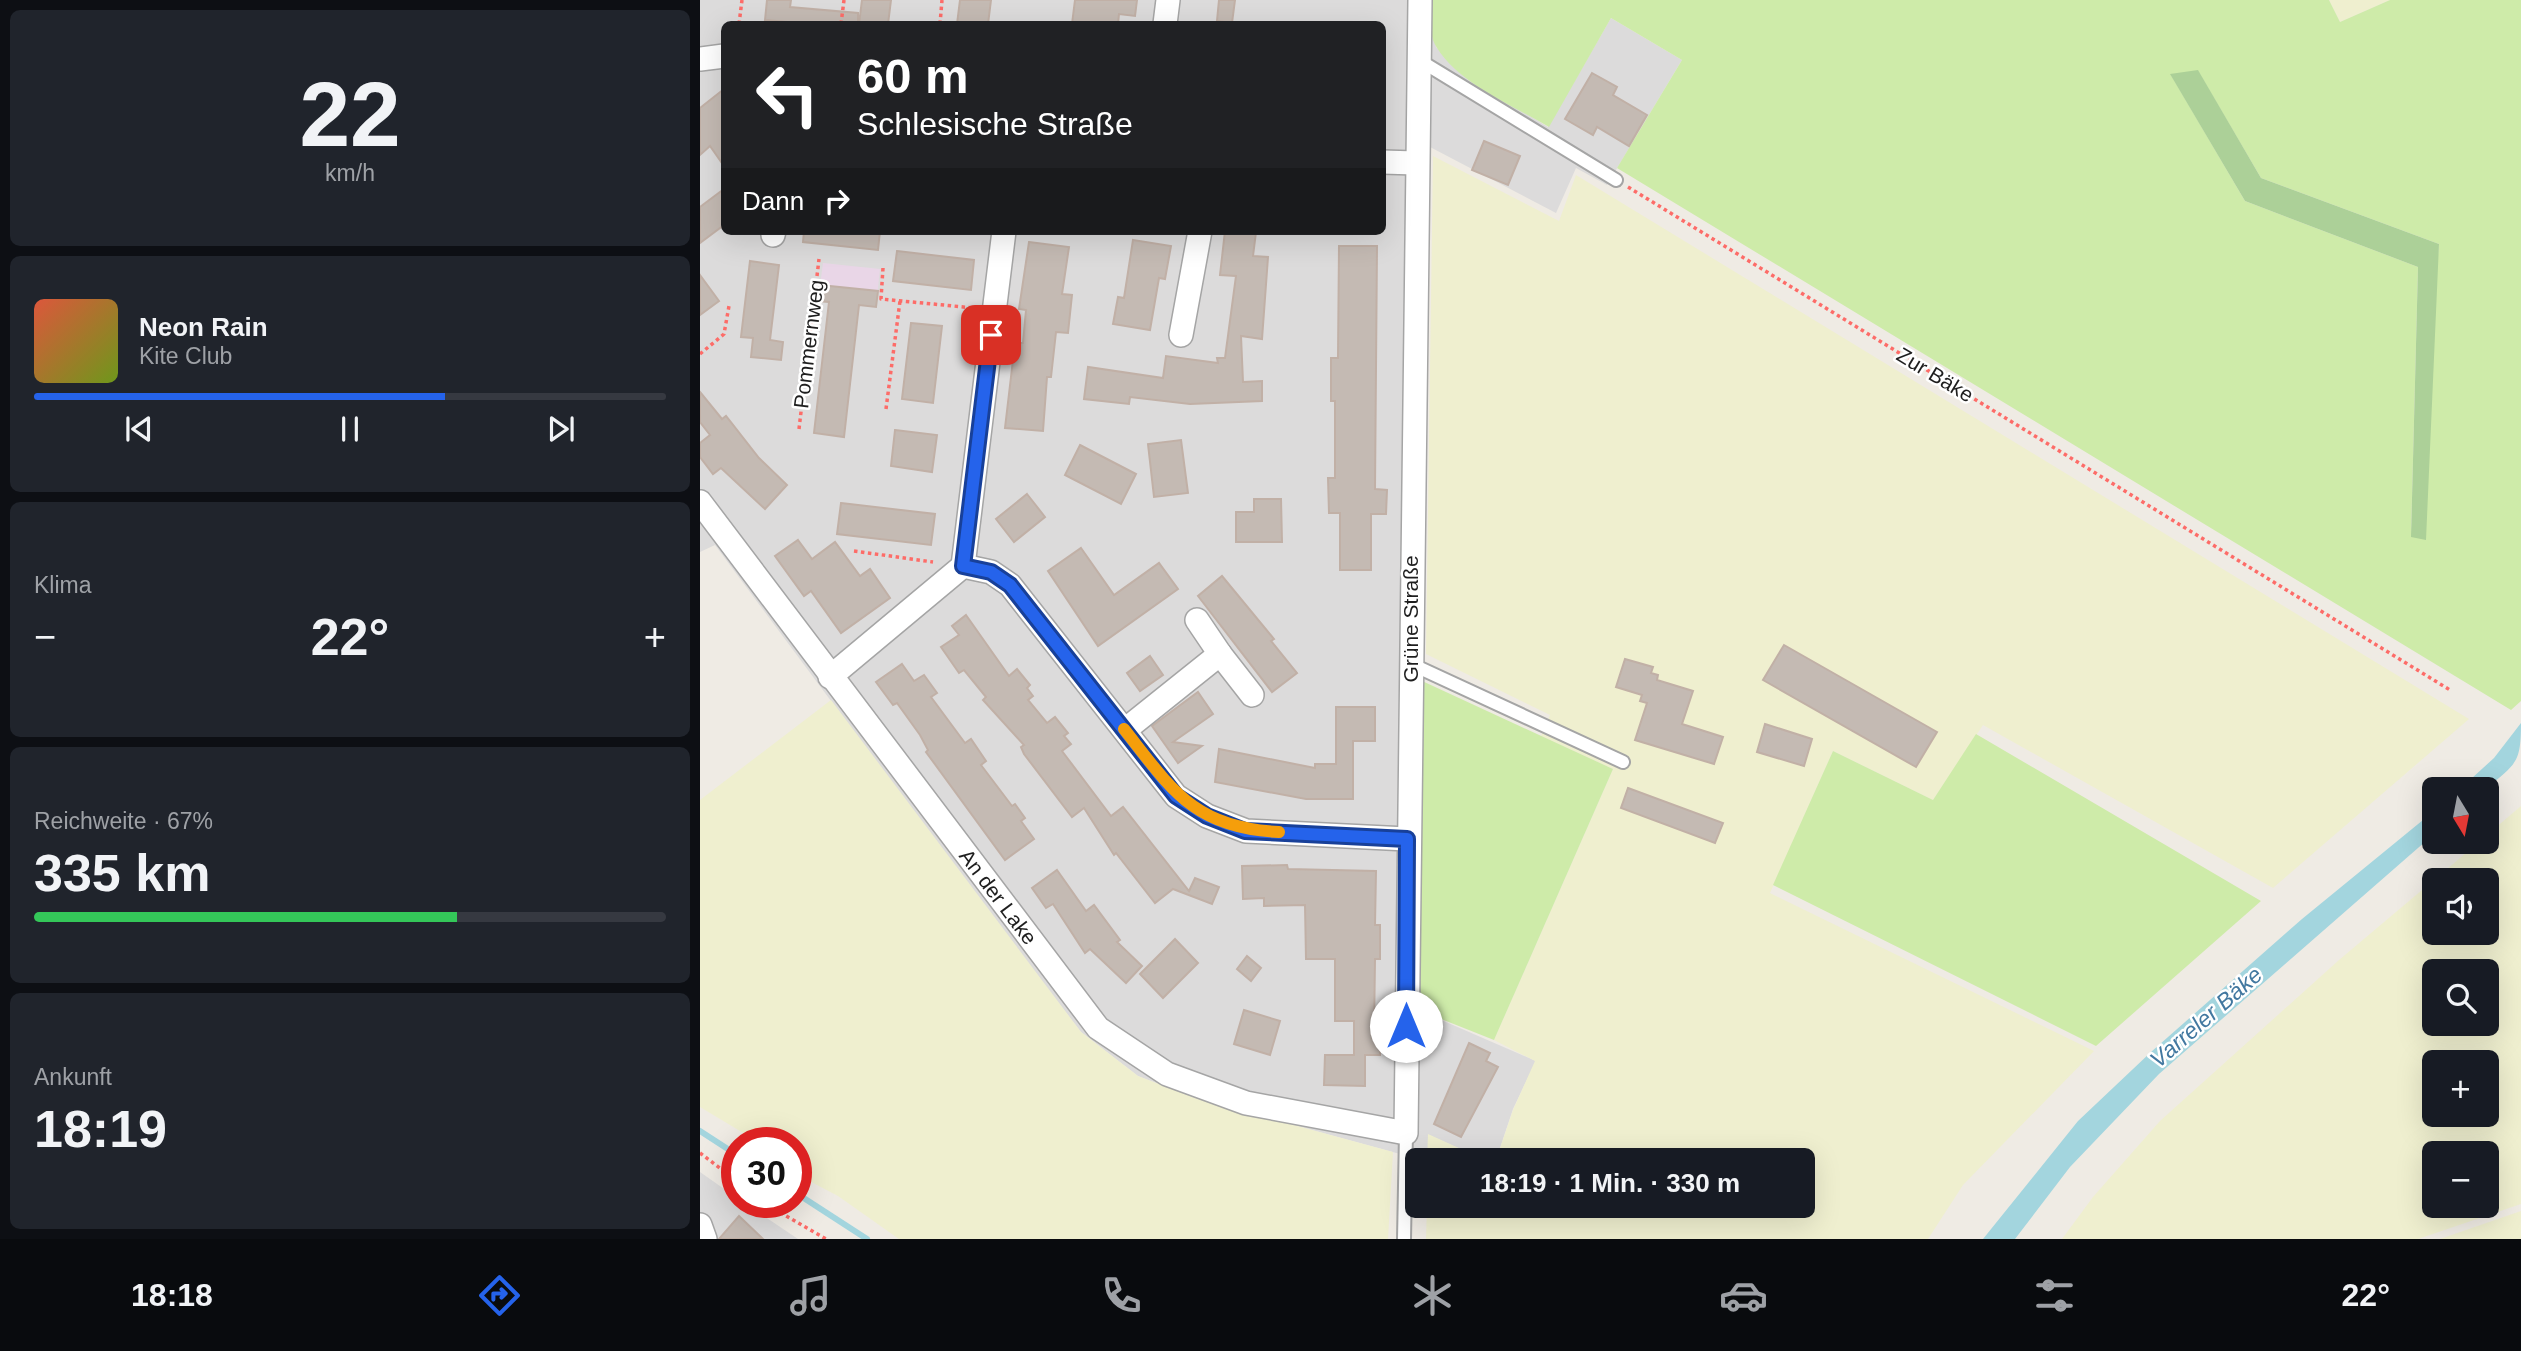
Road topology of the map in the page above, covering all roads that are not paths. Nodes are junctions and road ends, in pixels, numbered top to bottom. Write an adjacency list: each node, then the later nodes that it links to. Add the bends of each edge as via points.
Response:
1 (1168, 0): 3 (street)
2 (1420, 0): 6 (street, Grüne Straße)
3 (1165, 21)
4 (721, 56): 5 (street)
5 (700, 60)
6 (1419, 60): 8 (street, Grüne Straße); 9 (lane)
7 (1386, 162): 8 (street)
8 (1416, 163): 17 (street, Grüne Straße)
9 (1616, 180)
10 (1003, 235): 14 (street)
11 (1199, 235): 12 (street)
12 (1181, 335)
13 (700, 502): 18 (street, An der Lake)
14 (963, 566): 18 (street); 20 (street, via 991,572 1010,585)
15 (1197, 620): 16 (street)
16 (1220, 654): 19 (street); 20 (street)
17 (1411, 664): 21 (lane); 22 (street, Grüne Straße)
18 (830, 677): 23 (street, An der Lake, via 1098,1028 1167,1074 1246,1102)
19 (1252, 695)
20 (1125, 730): 22 (street, via 1176,796 1207,816 1245,831)
21 (1623, 762)
22 (1407, 839): 23 (street, Grüne Straße)
23 (1406, 1133): 26 (lane, Grüne Straße)
24 (700, 1224): 25 (street)
25 (705, 1239)
26 (1404, 1239)

